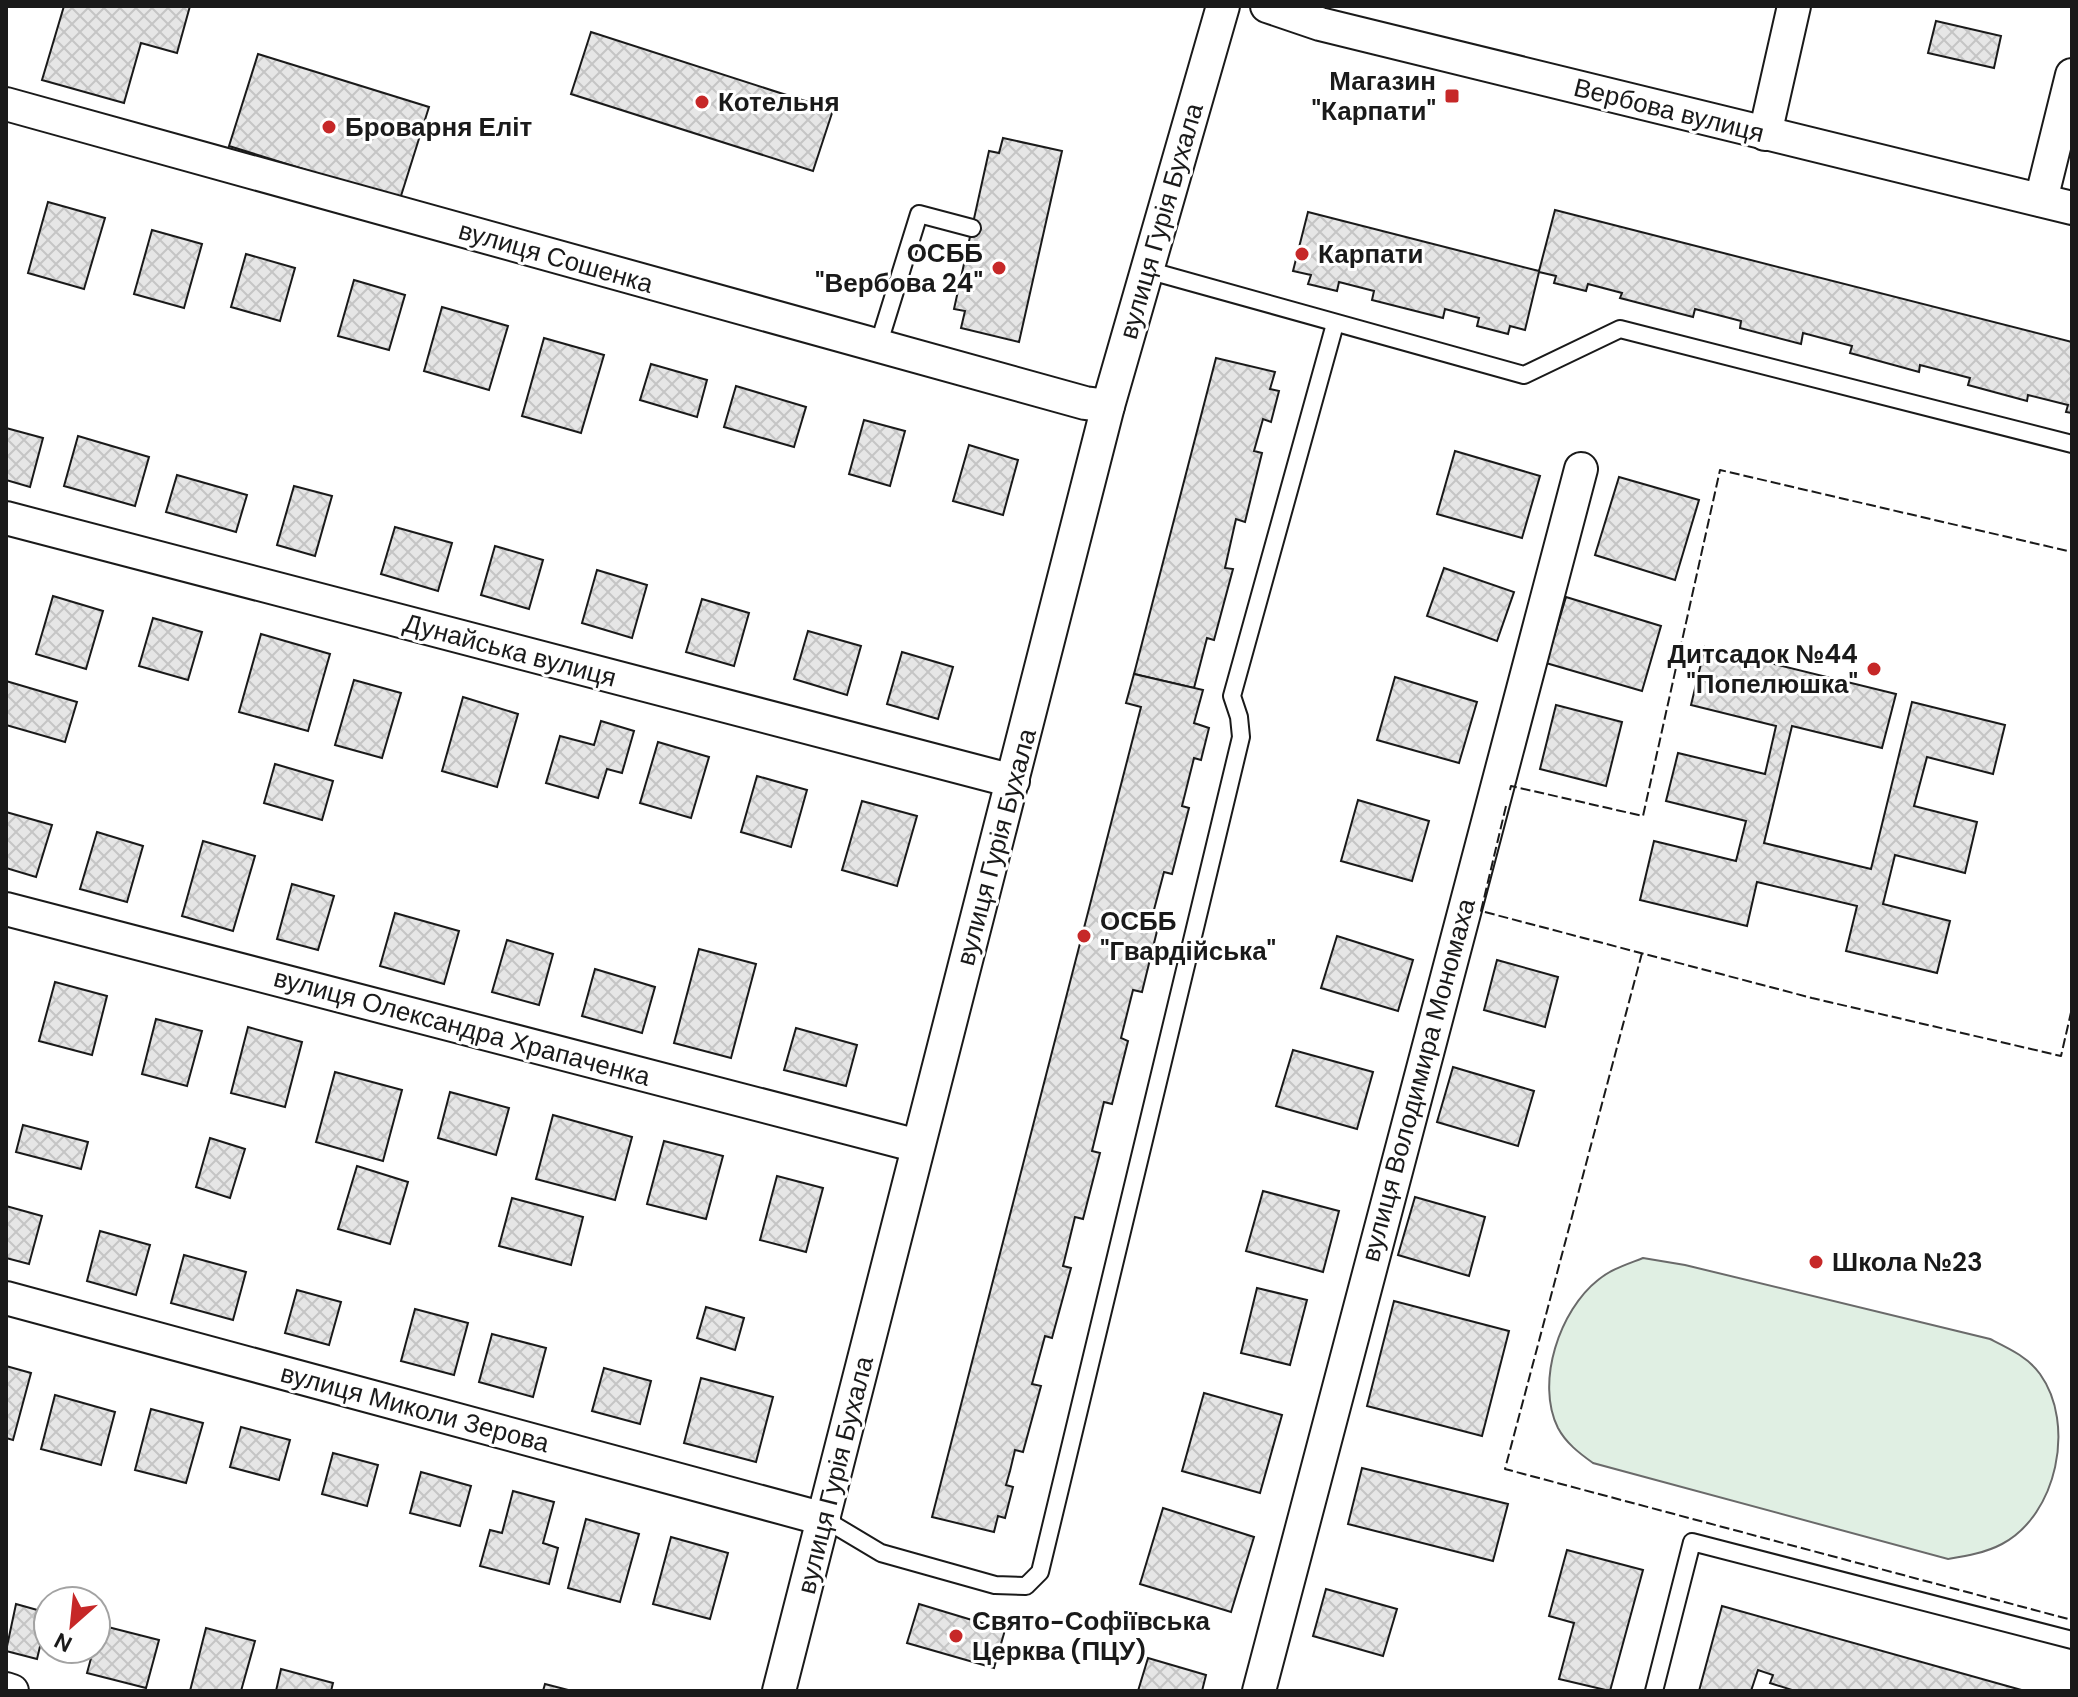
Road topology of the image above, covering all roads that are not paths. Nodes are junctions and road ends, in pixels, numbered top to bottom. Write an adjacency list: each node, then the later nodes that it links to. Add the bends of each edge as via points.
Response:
1 (1223, 6): 9 (street, вулиця Гурія Бухала)
2 (1267, 6): 6 (street, Вербова вулиця, via 1320,24)
3 (1794, 6): 6 (street)
4 (2072, 75): 7 (street)
5 (6, 104): 11 (street, вулиця Сошенка)
6 (1765, 134): 7 (street, Вербова вулиця)
7 (2057, 204)
8 (972, 228): 11 (lane, via 919,214)
9 (1147, 270): 10 (lane); 12 (street, вулиця Гурія Бухала)
10 (1335, 324): 13 (lane, via 1524,375 1620,329); 20 (lane, via 1232,696 1241,737 1040,1572 1026,1586 995,1585 881,1553)
11 (878, 346): 12 (street, вулиця Сошенка)
12 (1108, 406): 16 (street, вулиця Гурія Бухала)
13 (2072, 444)
14 (1581, 469): 25 (street, вулиця Володимира Мономаха)
15 (6, 518): 16 (street, Дунайська вулиця)
16 (1013, 781): 18 (street, вулиця Гурія Бухала)
17 (6, 909): 18 (street, вулиця Олександра Храпаченка)
18 (918, 1146): 20 (street, вулиця Гурія Бухала)
19 (6, 1298): 20 (street, вулиця Миколи Зерова)
20 (824, 1519): 24 (street, вулиця Гурія Бухала)
21 (2072, 1640): 26 (lane, via 1692,1542)
22 (6, 1689): 23 (street)
23 (12, 1691)
24 (779, 1691)
25 (1259, 1691)
26 (1654, 1691)

